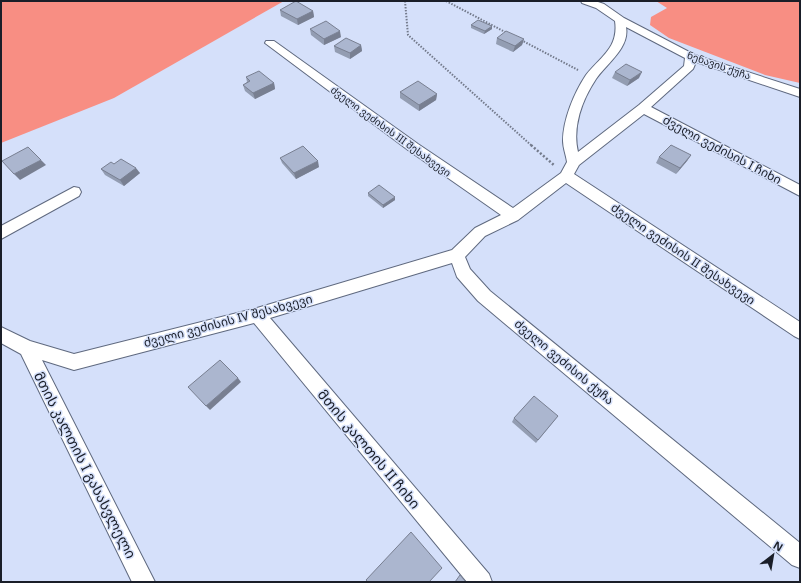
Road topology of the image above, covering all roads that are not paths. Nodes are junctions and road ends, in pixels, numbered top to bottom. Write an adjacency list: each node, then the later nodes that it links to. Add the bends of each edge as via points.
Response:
1 (586, 1): 2 (street, via 600,6)
2 (620, 20): 4 (street, ნენავის ქუჩა); 7 (street, via 622,32 615,50 591,77 572,114)
3 (270, 43): 10 (street, ძველი ვეძისის III შესახვევი, via 413,148)
4 (691, 57): 5 (street, ნენავის ქუჩა); 6 (street, via 689,67)
5 (800, 93)
6 (643, 108): 7 (street); 9 (street, ძველი ვეძისის I ჩიხი)
7 (570, 169): 10 (street); 14 (street, ძველი ვეძისის II შესახვევი)
8 (74, 192): 11 (street)
9 (800, 192)
10 (513, 216): 12 (street, via 480,232)
11 (1, 233)
12 (457, 255): 13 (street, ძველი ვეძისის IV შესახვევი); 17 (street, ძველი ვეძისის ქუჩა, via 463,272 484,296)
13 (257, 315): 16 (street, ძველი ვეძისის IV შესახვევი, via 74,362); 19 (street, მთის კალთის II ჩიხი)
14 (800, 331)
15 (1, 335): 16 (street, ძველი ვეძისის IV შესახვევი)
16 (27, 348): 18 (street, მთის კალთის I გასასვლელი)
17 (800, 557)
18 (144, 582)
19 (481, 582)

